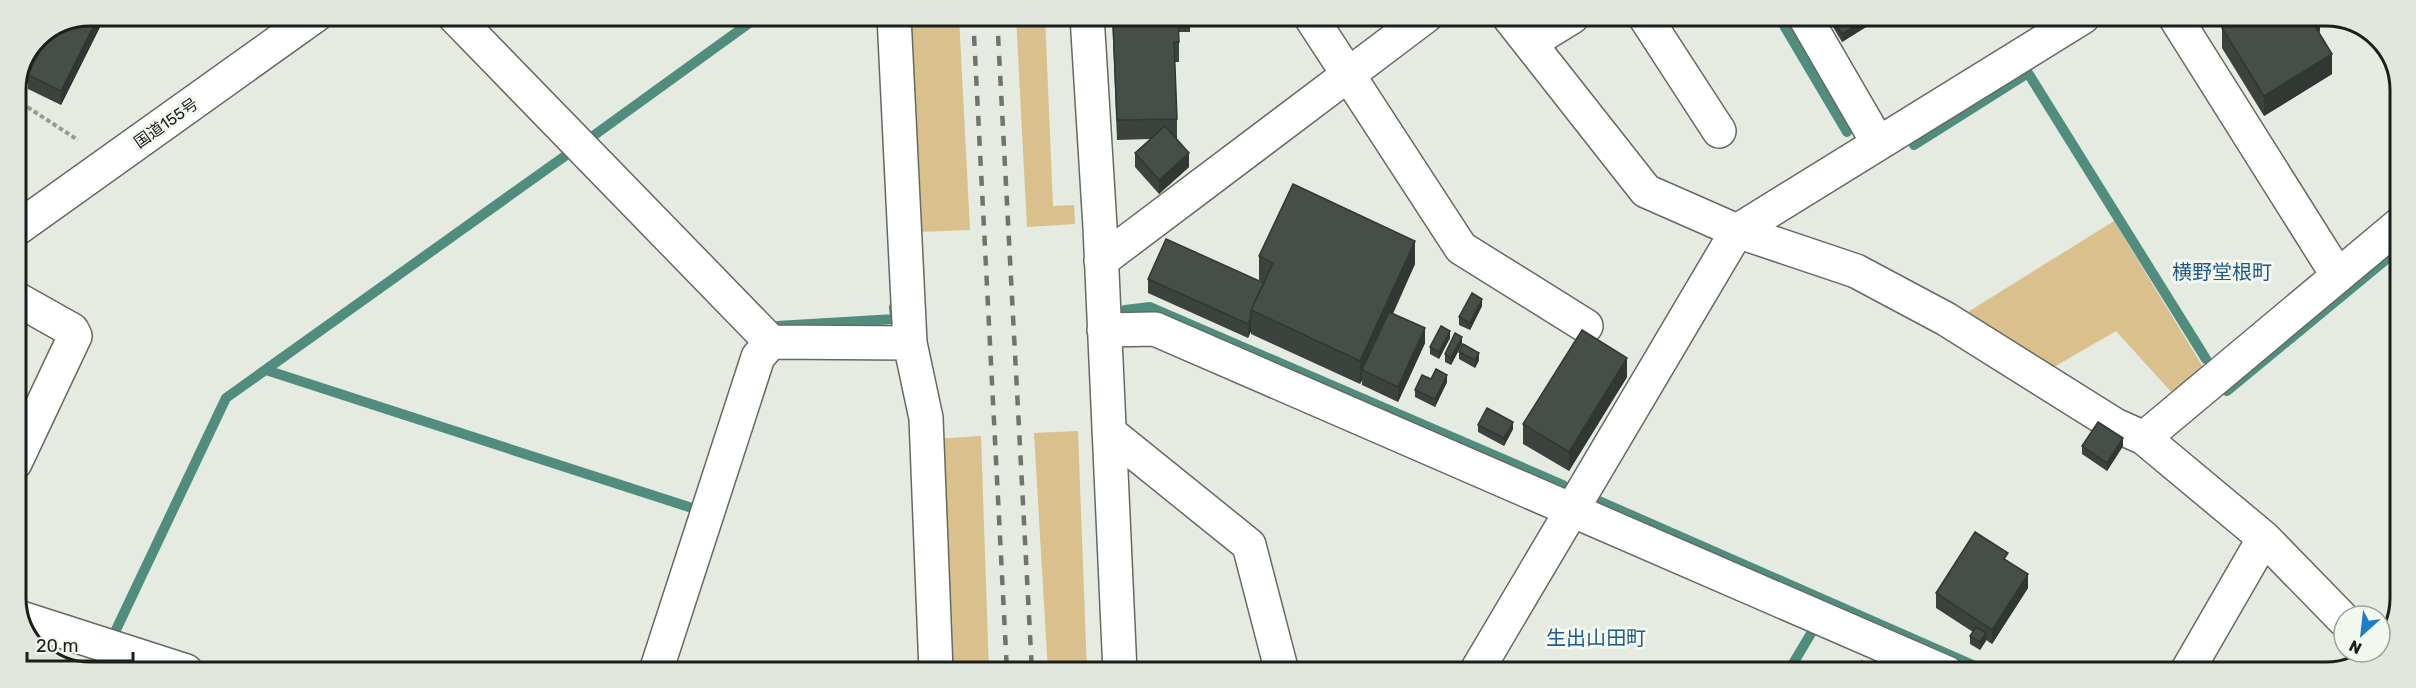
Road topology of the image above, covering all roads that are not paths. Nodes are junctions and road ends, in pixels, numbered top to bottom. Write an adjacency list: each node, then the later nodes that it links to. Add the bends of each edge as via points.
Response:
1 (301, 26): 17 (main road, 国道155号)
2 (464, 26): 25 (main road)
3 (894, 26): 26 (main road)
4 (1088, 26): 20 (main road)
5 (1316, 26): 14 (main road)
6 (1413, 26): 14 (main road)
7 (1517, 26): 13 (main road)
8 (1557, 26): 13 (main road)
9 (1651, 26): 15 (main road)
10 (1809, 26): 16 (main road)
11 (2068, 26): 16 (main road)
12 (2181, 26): 21 (main road)
13 (1530, 43): 18 (main road, via 1646,191)
14 (1348, 75): 20 (main road); 23 (main road, via 1461,248)
15 (1719, 131)
16 (1878, 143): 18 (main road)
17 (26, 222)
18 (1737, 231): 28 (main road, via 1856,271 1946,319 2115,425); 30 (main road)
19 (2390, 232): 21 (main road)
20 (1101, 261): 24 (main road)
21 (2338, 276): 28 (main road)
22 (26, 304): 29 (main road, via 72,330 75,336)
23 (1586, 326)
24 (1104, 330): 27 (main road); 30 (main road, via 1155,329)
25 (771, 342): 26 (main road); 35 (main road, via 758,357)
26 (910, 343): 36 (main road, via 926,418)
27 (1109, 432): 37 (main road); 38 (main road, via 1249,545)
28 (2144, 438): 31 (main road)
29 (26, 440)
30 (1572, 508): 39 (main road); 40 (main road)
31 (2264, 538): 32 (main road); 41 (main road)
32 (2332, 608)
33 (29, 621): 34 (main road)
34 (161, 663)
35 (659, 663)
36 (936, 663)
37 (1119, 663)
38 (1280, 663)
39 (1481, 663)
40 (1924, 663)
41 (2192, 663)

